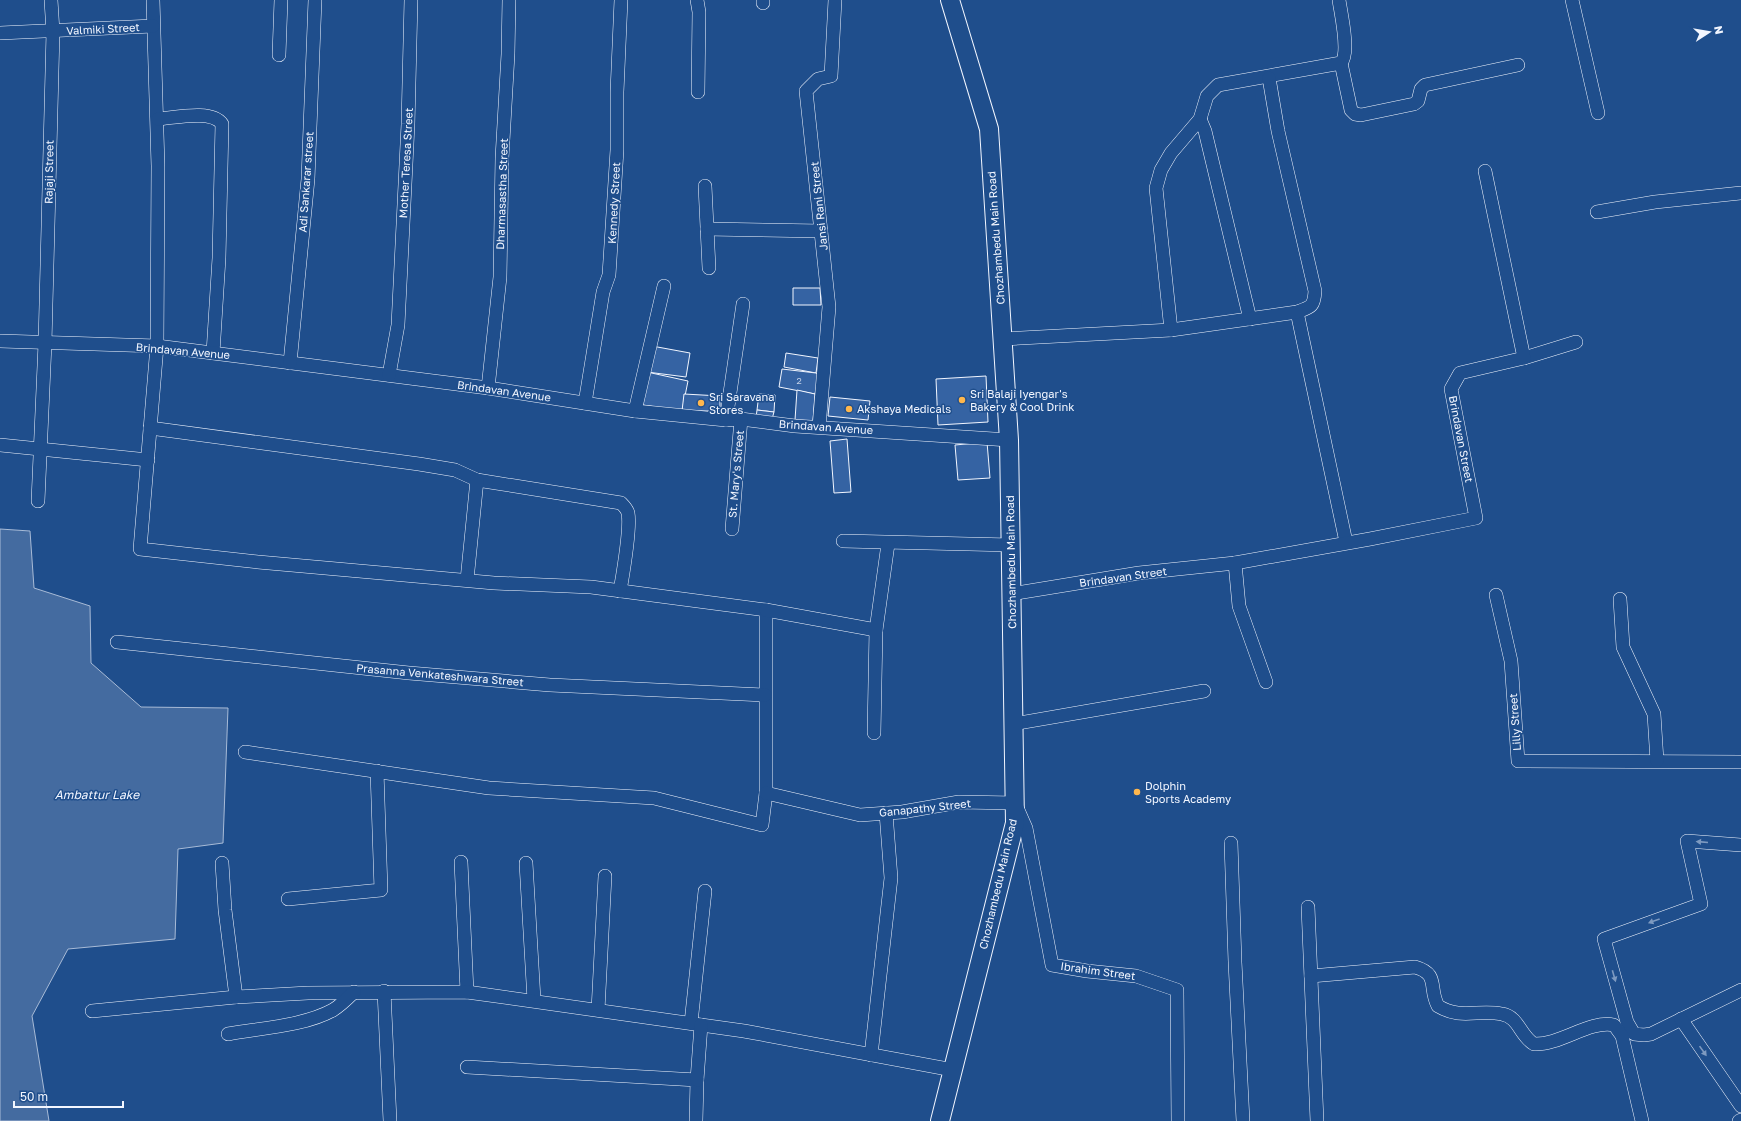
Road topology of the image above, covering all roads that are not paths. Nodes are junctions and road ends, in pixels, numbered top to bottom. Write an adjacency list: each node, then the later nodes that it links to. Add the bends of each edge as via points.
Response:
1 (51, 0): 14 (street, Rajaji Street)
2 (153, 0): 13 (street)
3 (281, 0): 16 (street)
4 (315, 0): 43 (street, Adi Sankarar street, via 308,178)
5 (411, 0): 44 (street, Mother Teresa Street, via 398,325)
6 (509, 0): 45 (street, Dharmasastha Street, via 500,277)
7 (621, 0): 46 (street, Kennedy Street, via 617,150 609,275 602,292)
8 (698, 0): 20 (street)
9 (835, 0): 29 (street, Jansi Rani Street, via 831,76 818,79 806,91)
10 (950, 0): 36 (street, Chozhambedu Main Road, via 989,129)
11 (1339, 0): 17 (street, via 1345,51)
12 (1572, 0): 21 (street)
13 (154, 26): 14 (street, Valmiki Street); 22 (street)
14 (53, 32): 15 (street, Valmiki Street); 39 (street, Rajaji Street)
15 (0, 33)
16 (279, 55)
17 (1341, 63): 18 (street, via 1351,110 1361,115 1414,104 1418,102 1420,89 1425,85); 19 (street)
18 (1518, 65)
19 (1270, 78): 23 (street, via 1218,85 1207,96); 33 (street, via 1278,131 1315,290 1311,307)
20 (698, 92)
21 (1598, 114)
22 (158, 119): 40 (street); 41 (street, via 208,116 218,119 222,124 219,258)
23 (1200, 119): 34 (street); 35 (street, via 1171,153 1161,170 1156,188)
24 (1486, 171): 42 (street)
25 (706, 186): 28 (street)
26 (1741, 193): 27 (street, via 1655,202)
27 (1597, 212)
28 (707, 229): 29 (street); 30 (street)
29 (821, 231): 50 (street, Jansi Rani Street, via 829,307)
30 (709, 268)
31 (664, 286): 47 (street)
32 (743, 304): 49 (street)
33 (1296, 312): 34 (street); 60 (street)
34 (1250, 319): 35 (street)
35 (1172, 330): 36 (street)
36 (1002, 339): 52 (street, Chozhambedu Main Road)
37 (0, 340): 39 (street, Brindavan Avenue)
38 (1576, 342): 42 (street)
39 (45, 343): 40 (street, Brindavan Avenue); 54 (street, Rajaji Street)
40 (157, 346): 41 (street, Brindavan Avenue); 51 (street)
41 (213, 353): 43 (street, Brindavan Avenue)
42 (1524, 358): 60 (street, Brindavan Street, via 1460,373 1451,389 1476,518)
43 (290, 363): 44 (street, Brindavan Avenue)
44 (389, 375): 45 (street, Brindavan Avenue)
45 (488, 388): 46 (street, Brindavan Avenue)
46 (585, 403): 47 (street, Brindavan Avenue)
47 (635, 411): 49 (street, Brindavan Avenue)
48 (741, 419): 49 (street, Brindavan Avenue); 50 (street, Brindavan Avenue); 58 (street, St. Mary's Street)
49 (726, 420)
50 (819, 427): 52 (street, Brindavan Avenue)
51 (150, 428): 55 (street); 56 (street, via 419,464 455,470)
52 (1009, 440): 62 (street, Chozhambedu Main Road)
53 (0, 445): 54 (street)
54 (40, 450): 55 (street); 57 (street, Rajaji Street)
55 (148, 460): 64 (street, via 140,549)
56 (477, 480): 64 (street); 65 (street, via 621,503 626,508 628,521)
57 (38, 501)
58 (732, 528)
59 (843, 542): 61 (street)
60 (1346, 542): 63 (street, Brindavan Street)
61 (888, 544): 62 (street); 70 (street)
62 (1010, 545): 66 (street, Chozhambedu Main Road)
63 (1235, 563): 66 (street, Brindavan Street, via 1139,573); 72 (street, via 1239,606)
64 (467, 580): 65 (street)
65 (620, 591): 69 (street)
66 (1012, 594): 75 (street, Chozhambedu Main Road)
67 (1496, 595): 78 (street, Lilly Street, via 1511,661 1518,760)
68 (1620, 599): 78 (street, via 1623,647 1654,714)
69 (766, 610): 70 (street); 74 (street)
70 (876, 630): 76 (street)
71 (117, 642): 74 (street, Prasanna Venkateshwara Street, via 550,685)
72 (1266, 682)
73 (1204, 691): 75 (street)
74 (765, 695): 81 (street)
75 (1014, 724): 82 (street, Chozhambedu Main Road)
76 (874, 733)
77 (245, 752): 80 (street)
78 (1657, 761): 79 (street, Lilly Street)
79 (1741, 762)
80 (377, 771): 81 (street, via 489,788 654,798 762,825); 91 (street, via 381,890)
81 (766, 793): 83 (street, Ganapathy Street, via 860,814)
82 (1015, 803): 83 (street, Ganapathy Street, via 959,802); 107 (street, Chozhambedu Main Road, via 1015,823); 113 (street, Ibrahim Street, via 1026,828 1052,965 1136,976 1177,990)
83 (886, 813): 105 (street, via 890,878)
84 (1232, 843): 114 (street, via 1235,962)
85 (1741, 846): 102 (street, one-way to 102, via 1687,841 1700,904 1604,939 1627,1022 1634,1034 1651,1034)
86 (461, 862): 96 (street)
87 (222, 863): 98 (street)
88 (526, 863): 99 (street)
89 (605, 876): 100 (street)
90 (704, 890): 103 (street)
91 (288, 899)
92 (1308, 907): 93 (street)
93 (1311, 976): 115 (street); 116 (street, via 1415,966 1425,970 1430,976 1438,1006 1456,1014 1501,1014 1514,1018 1529,1042 1540,1044 1550,1043 1600,1025 1614,1025 1622,1036)
94 (384, 991): 95 (street); 96 (street); 110 (street)
95 (354, 992): 98 (street); 104 (street, via 337,1007 322,1014 286,1024)
96 (467, 992): 99 (street)
97 (1741, 992): 102 (street)
98 (236, 997): 101 (street)
99 (534, 1000): 100 (street)
100 (598, 1010): 103 (street)
101 (92, 1011)
102 (1681, 1019): 109 (street, one-way to 109)
103 (696, 1024): 105 (street, via 744,1030); 108 (street)
104 (228, 1034)
105 (871, 1055): 107 (street)
106 (467, 1067): 108 (street)
107 (953, 1070): 112 (street, Chozhambedu Main Road)
108 (697, 1080): 111 (street)
109 (1739, 1103)
110 (390, 1121)
111 (696, 1121)
112 (940, 1121)
113 (1178, 1121)
114 (1244, 1121)
115 (1317, 1121)
116 (1642, 1121)

